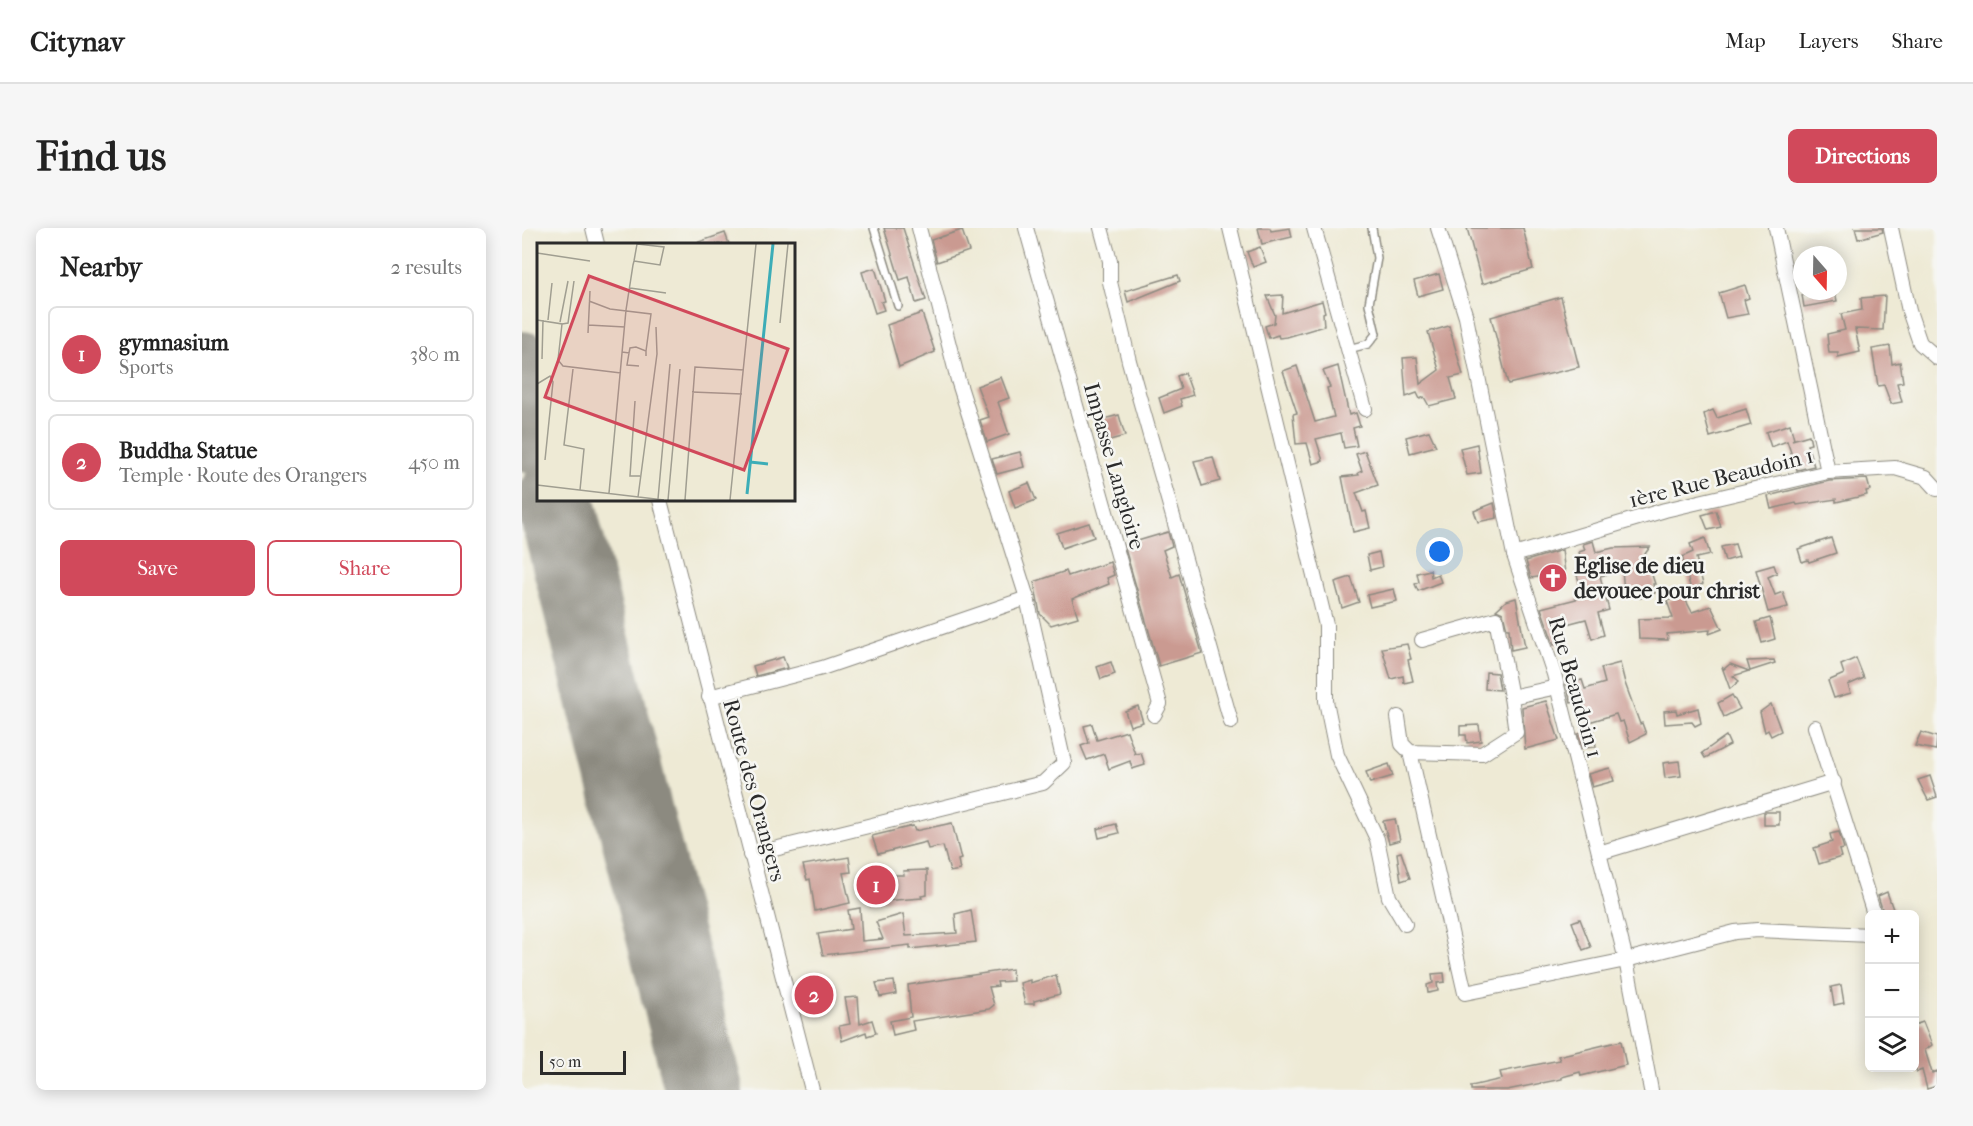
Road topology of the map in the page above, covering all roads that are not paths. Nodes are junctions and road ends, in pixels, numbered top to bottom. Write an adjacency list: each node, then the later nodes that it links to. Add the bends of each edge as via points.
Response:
1 (593, 228): 12 (street)
2 (874, 228): 13 (lane)
3 (919, 228): 21 (street, via 958,380)
4 (1026, 228): 26 (street, Impasse Langloire, via 1161,704)
5 (1101, 228): 28 (street, via 1129,360)
6 (1230, 228): 35 (street, via 1326,625 1326,701 1337,755 1377,839 1389,897)
7 (1314, 228): 14 (street)
8 (1372, 228): 14 (lane, via 1377,258 1369,304 1376,334 1368,344)
9 (1438, 228): 20 (street, Rue Beaudoin 1, via 1466,316)
10 (1776, 228): 17 (street)
11 (1891, 228): 15 (street, via 1920,343)
12 (597, 243)
13 (898, 306)
14 (1348, 349): 16 (street)
15 (1937, 358)
16 (1365, 409)
17 (1828, 472): 18 (street, 1ère Rue Beaudoin 1, via 1895,468 1926,477); 20 (street, 1ère Rue Beaudoin 1, via 1665,510)
18 (1937, 489)
19 (660, 501): 24 (street, Route des Orangers)
20 (1514, 555): 23 (street, Rue Beaudoin 1)
21 (1027, 598): 24 (street, via 822,668); 33 (street, via 1064,763 1043,783)
22 (1422, 640): 25 (street, via 1496,619)
23 (1557, 687): 25 (street); 32 (street, Rue Beaudoin 1)
24 (709, 697): 33 (street, Route des Orangers)
25 (1511, 697): 30 (street, via 1516,732 1482,754)
26 (1154, 715)
27 (1398, 717): 30 (street, via 1402,744)
28 (1231, 722)
29 (1815, 727): 31 (street)
30 (1410, 752): 37 (street, via 1465,993)
31 (1834, 782): 32 (street); 34 (street)
32 (1599, 853): 37 (street, Rue Beaudoin 1)
33 (750, 855): 38 (street, Route des Orangers)
34 (1873, 910)
35 (1405, 924)
36 (1865, 935): 37 (street, via 1735,932)
37 (1626, 960): 39 (street, Rue Beaudoin 1)
38 (812, 1090)
39 (1652, 1090)

